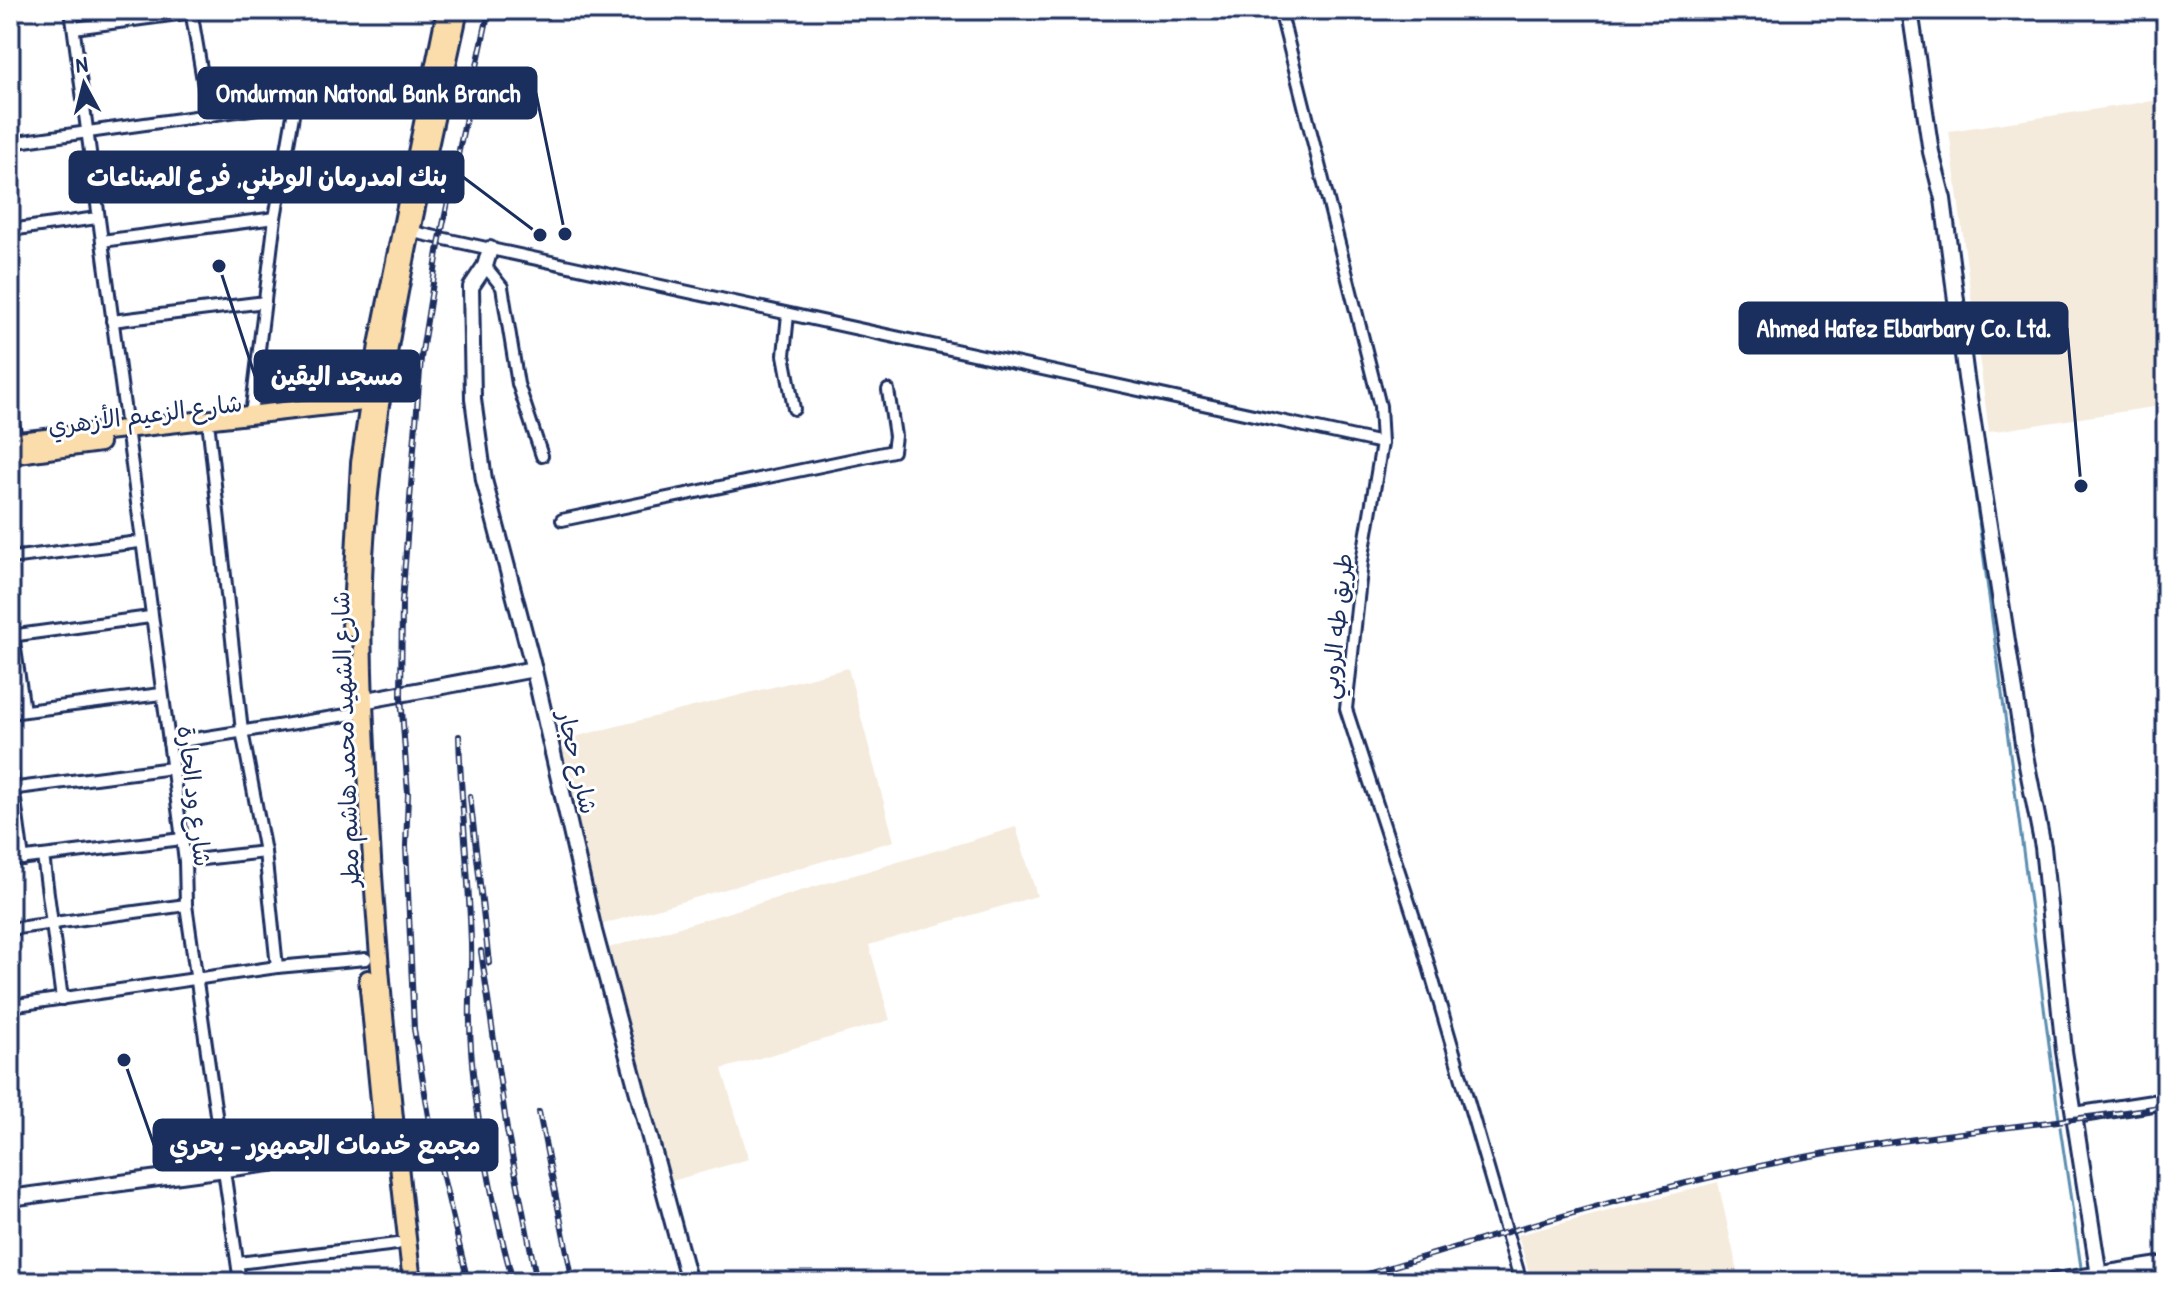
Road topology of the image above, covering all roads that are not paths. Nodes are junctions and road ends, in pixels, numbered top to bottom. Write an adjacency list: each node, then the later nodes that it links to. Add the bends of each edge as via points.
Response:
1 (71, 10): 8 (street, شارع ود الحارة)
2 (208, 10): 7 (street)
3 (446, 10): 9 (main road, شارع الشهيد محمد هاشم مطر)
4 (459, 10): 17 (main road, شارع الشهيد محمد هاشم مطر)
5 (1280, 10): 31 (street, طريق طه الروبي, via 1367,348)
6 (1910, 10): 64 (street, via 2043,847 2053,972)
7 (192, 11): 8 (street); 11 (street)
8 (74, 28): 12 (street, شارع ود الحارة)
9 (429, 84): 10 (street); 26 (main road, شارع الشهيد محمد هاشم مطر, via 378,345)
10 (295, 104): 11 (street); 15 (street)
11 (209, 116): 12 (street)
12 (88, 133): 13 (street); 14 (street, شارع ود الحارة)
13 (10, 143)
14 (97, 218): 16 (street); 18 (street, شارع ود الحارة)
15 (275, 218): 18 (street); 21 (street)
16 (10, 230)
17 (413, 232): 19 (street); 26 (main road, شارع الشهيد محمد هاشم مطر)
18 (102, 241): 23 (street, شارع ود الحارة)
19 (490, 249): 20 (street, شارع حجار); 22 (street)
20 (485, 266): 33 (street, via 502,287 518,384); 39 (street, شارع حجار, via 471,287 473,399 484,480)
21 (265, 302): 23 (street); 28 (street)
22 (788, 314): 27 (street, via 784,355); 31 (street)
23 (112, 321): 30 (street, شارع ود الحارة)
24 (888, 390): 34 (street, via 893,451)
25 (10, 400): 32 (street)
26 (376, 405): 28 (main road, شارع الزعيم الأزهري); 29 (main road, شارع الزعيم الأزهري); 41 (main road, شارع الشهيد محمد هاشم مطر, via 360,463 353,552)
27 (794, 409)
28 (251, 415): 30 (main road, شارع الزعيم الأزهري)
29 (209, 430): 30 (main road, شارع الزعيم الأزهري); 44 (street)
30 (127, 435): 32 (main road, شارع الزعيم الأزهري); 35 (street, شارع ود الحارة)
31 (1382, 443): 76 (street, طريق طه الروبي, via 1346,709 1420,936)
32 (12, 446)
33 (542, 456)
34 (562, 520)
35 (139, 542): 36 (street); 37 (street, شارع ود الحارة)
36 (10, 558)
37 (150, 617): 38 (street); 40 (street, شارع ود الحارة)
38 (12, 636): 42 (street)
39 (534, 669): 41 (street); 75 (street, شارع حجار, via 594,931)
40 (161, 694): 42 (street); 45 (street, شارع ود الحارة)
41 (358, 708): 44 (street); 58 (main road, شارع الشهيد محمد هاشم مطر); 65 (main road, شارع الشهيد محمد هاشم مطر)
42 (24, 711): 43 (street)
43 (10, 713)
44 (242, 731): 45 (street); 50 (street)
45 (169, 743): 47 (street, شارع ود الحارة)
46 (10, 763): 48 (street)
47 (172, 768): 48 (street); 49 (street, شارع ود الحارة)
48 (12, 789): 52 (street)
49 (182, 839): 51 (street); 54 (street, شارع ود الحارة)
50 (265, 852): 54 (street); 59 (street)
51 (43, 856): 52 (street); 56 (street)
52 (23, 859): 53 (street)
53 (10, 860)
54 (185, 861): 55 (street, شارع ود الحارة)
55 (186, 905): 56 (street); 60 (street, شارع ود الحارة)
56 (51, 924): 57 (street); 61 (street)
57 (10, 929)
58 (366, 959): 59 (street); 65 (main road, شارع الشهيد محمد هاشم مطر)
59 (277, 967): 60 (street)
60 (198, 981): 61 (street); 66 (street, شارع ود الحارة)
61 (62, 999): 62 (street)
62 (10, 1006)
63 (2166, 1101): 64 (street)
64 (2075, 1115): 71 (street)
65 (391, 1146): 66 (street); 68 (main road, شارع الشهيد محمد هاشم مطر); 74 (main road, شارع الشهيد محمد هاشم مطر)
66 (223, 1169): 67 (street); 69 (street, شارع ود الحارة)
67 (10, 1198)
68 (397, 1244): 69 (street); 73 (main road, شارع الشهيد محمد هاشم مطر)
69 (238, 1263): 72 (street, شارع ود الحارة)
70 (2166, 1264): 71 (street)
71 (2091, 1278): 77 (street)
72 (240, 1282)
73 (401, 1282)
74 (412, 1282)
75 (689, 1282)
76 (1521, 1282)
77 (2051, 1282)

